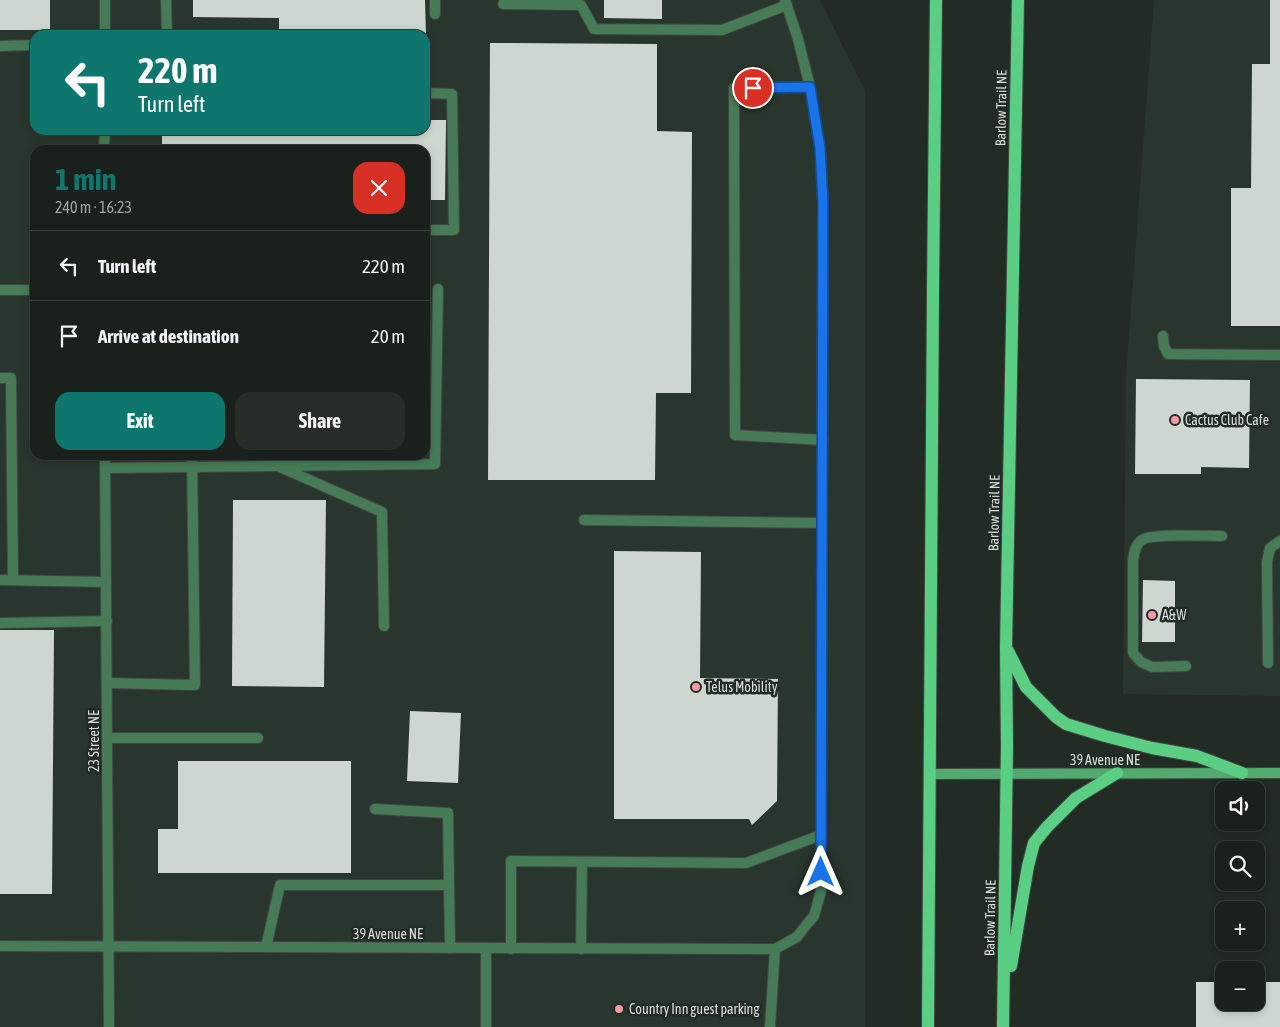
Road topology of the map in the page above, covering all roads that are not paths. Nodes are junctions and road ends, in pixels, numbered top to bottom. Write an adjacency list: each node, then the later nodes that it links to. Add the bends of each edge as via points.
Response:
1 (105, 0): 9 (street)
2 (166, 0): 10 (street)
3 (435, 0): 8 (street)
4 (936, 0): 48 (main road)
5 (1018, 0): 38 (main road, Barlow Trail NE)
6 (786, 3): 7 (street, via 722,30 594,29 581,5); 13 (street)
7 (503, 4)
8 (435, 14)
9 (105, 30)
10 (167, 30)
11 (30, 45): 12 (street)
12 (0, 46)
13 (810, 87): 22 (street, via 820,148 823,202); 22 (street, via 734,88 735,435)
14 (430, 93): 15 (street, via 452,94 454,230)
15 (430, 230)
16 (438, 289): 25 (street, via 436,464)
17 (0, 290): 18 (street)
18 (30, 290)
19 (1164, 336): 20 (street, via 1168,354)
20 (1280, 355)
21 (0, 378): 33 (street, via 11,378)
22 (822, 440): 29 (street)
23 (105, 460): 27 (street, 23 Street NE)
24 (192, 460): 26 (street)
25 (277, 466): 26 (street); 37 (street, via 382,512)
26 (192, 467): 27 (street); 41 (street, via 195,685)
27 (105, 468): 34 (street, 23 Street NE)
28 (584, 520): 29 (street)
29 (822, 523): 50 (street)
30 (1222, 536): 40 (street, via 1154,536 1142,540 1135,549 1133,653 1140,662 1152,667)
31 (1280, 541): 39 (street, via 1270,548 1267,562)
32 (0, 580): 33 (street)
33 (13, 580): 34 (street)
34 (106, 582): 35 (street, 23 Street NE)
35 (107, 621): 36 (street); 41 (street, 23 Street NE)
36 (0, 623)
37 (384, 626)
38 (1006, 648): 44 (main road, Barlow Trail NE); 46 (main road, via 1026,687 1066,724 1152,748 1197,756)
39 (1268, 663)
40 (1186, 666)
41 (107, 683): 42 (street, 23 Street NE)
42 (108, 738): 43 (street); 54 (street, 23 Street NE)
43 (258, 738)
44 (1007, 773): 45 (street, 39 Avenue NE); 48 (street, 39 Avenue NE); 61 (main road, Barlow Trail NE)
45 (1117, 773): 46 (street, 39 Avenue NE); 61 (main road, via 1076,798 1046,826 1034,843)
46 (1242, 773): 47 (street, 39 Avenue NE)
47 (1280, 773)
48 (930, 774): 65 (main road)
49 (375, 809): 52 (street, via 448,812)
50 (821, 835): 51 (street, via 746,863); 60 (street, via 821,891 814,916 797,937)
51 (582, 862): 58 (street, via 511,861); 59 (street)
52 (449, 885): 55 (street, via 280,885); 56 (street)
53 (0, 946): 54 (street, 39 Avenue NE)
54 (110, 947): 55 (street, 39 Avenue NE); 62 (street, 23 Street NE)
55 (266, 947): 56 (street, 39 Avenue NE)
56 (450, 948): 57 (street, 39 Avenue NE)
57 (486, 948): 58 (street, 39 Avenue NE); 63 (street)
58 (511, 949): 59 (street, 39 Avenue NE)
59 (581, 949): 60 (street, 39 Avenue NE)
60 (775, 949): 64 (street)
61 (1004, 1006): 66 (main road, Barlow Trail NE)
62 (109, 1027)
63 (486, 1027)
64 (770, 1027)
65 (928, 1027)
66 (1003, 1027)

